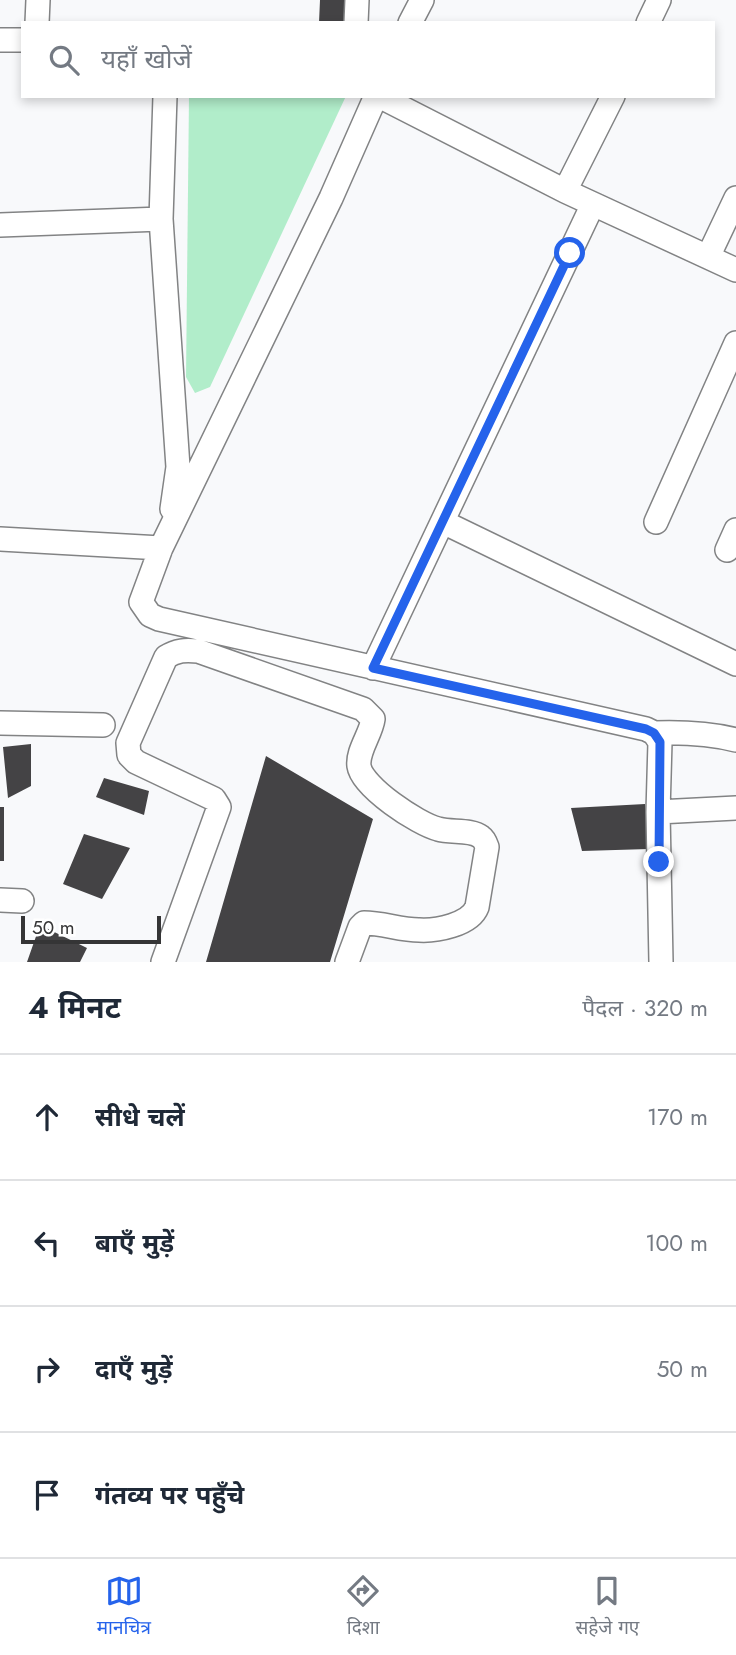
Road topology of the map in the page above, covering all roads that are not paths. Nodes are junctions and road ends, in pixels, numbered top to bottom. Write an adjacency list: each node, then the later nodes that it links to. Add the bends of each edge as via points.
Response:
1 (38, 0): 4 (street)
2 (357, 0): 5 (street)
3 (422, 0): 6 (street)
4 (37, 21)
5 (356, 21)
6 (411, 21)
7 (0, 40): 8 (street)
8 (21, 40)
9 (165, 98): 16 (street)
10 (377, 98): 24 (street)
11 (382, 98): 13 (street)
12 (612, 98): 13 (street)
13 (565, 191): 15 (street)
14 (736, 198): 18 (street)
15 (593, 204): 18 (street); 21 (street)
16 (161, 219): 17 (street); 24 (street, via 178,467)
17 (0, 225)
18 (708, 257): 19 (street)
19 (736, 270)
20 (736, 343): 22 (street)
21 (443, 522): 25 (street); 26 (street)
22 (656, 522)
23 (0, 539): 24 (street)
24 (164, 541): 26 (street, via 141,602 150,615)
25 (736, 664)
26 (373, 668): 29 (street)
27 (0, 723): 28 (street)
28 (103, 725)
29 (654, 733): 30 (street, via 684,732); 32 (street, via 660,742)
30 (736, 740)
31 (736, 808): 32 (street)
32 (658, 813): 35 (street)
33 (163, 962): 34 (street, via 219,807 214,799 136,762 129,755 128,743 166,657 184,649 369,712 372,727 359,761 366,781 425,825 472,834 485,842 475,913 443,927 419,930 364,923)
34 (346, 962)
35 (661, 962)

